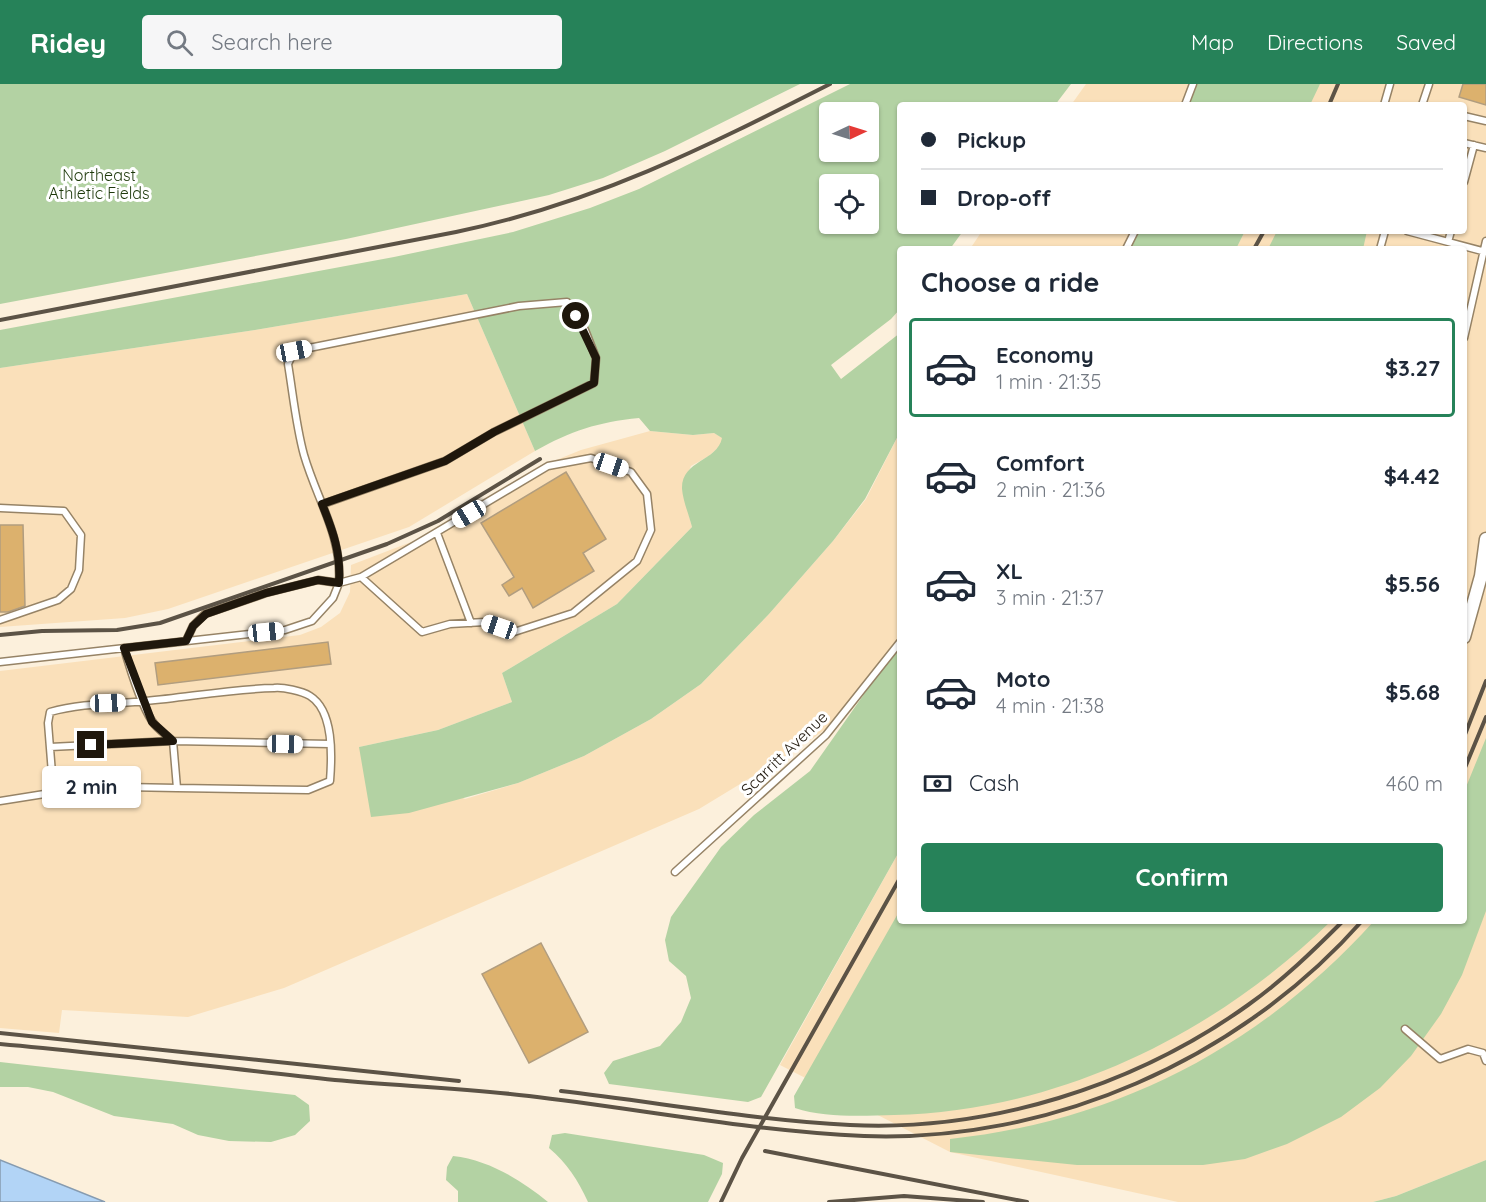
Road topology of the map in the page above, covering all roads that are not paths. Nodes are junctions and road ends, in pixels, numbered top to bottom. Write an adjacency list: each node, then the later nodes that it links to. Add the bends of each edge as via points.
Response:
1 (1193, 84): 4 (lane)
2 (1390, 84): 5 (lane)
3 (1429, 84): 6 (lane)
4 (1186, 102)
5 (1385, 102)
6 (1423, 102)
7 (1467, 117): 8 (lane)
8 (1486, 121)
9 (1467, 144): 10 (lane)
10 (1474, 145): 11 (lane); 12 (lane)
11 (1486, 148)
12 (1467, 171)
13 (1418, 234): 16 (lane)
14 (1449, 234): 16 (lane)
15 (1486, 241): 19 (lane)
16 (1448, 242): 17 (lane)
17 (1463, 246)
18 (1467, 247): 19 (lane)
19 (1485, 252): 20 (lane)
20 (1467, 310)
21 (322, 504): 21 (lane, via 304,454 288,364 294,351 519,306 567,302 585,330 596,358 594,383 445,461); 26 (lane, via 337,542)
22 (0, 508): 27 (lane, via 64,511 81,535 80,570 71,589 58,600)
23 (437, 533): 25 (lane); 28 (lane); 28 (lane, via 548,466 591,458 631,472 647,494 651,530 637,561 573,613 514,632 485,622)
24 (1486, 539): 29 (street, via 1481,576)
25 (361, 578): 26 (lane); 28 (lane, via 422,632)
26 (339, 583): 30 (lane, via 318,580 206,614 193,626); 30 (lane, via 333,598 312,621 285,630)
27 (0, 620)
28 (471, 623)
29 (1467, 625)
30 (186, 641): 32 (lane)
31 (897, 646): 41 (lane, Scarritt Avenue, via 826,735)
32 (124, 648): 33 (lane); 34 (lane)
33 (0, 662)
34 (144, 701): 35 (lane, via 152,722); 36 (lane, via 277,687 309,695 321,706); 37 (lane, via 90,704 50,712)
35 (173, 741): 36 (lane); 37 (lane); 38 (lane)
36 (330, 744): 38 (lane, via 330,782 308,790)
37 (50, 747): 39 (lane, via 53,786)
38 (177, 788): 39 (lane)
39 (57, 792): 40 (lane)
40 (0, 801)
41 (675, 872)
42 (1405, 1029): 43 (lane, via 1440,1059 1468,1049 1483,1053)
43 (1486, 1061)

